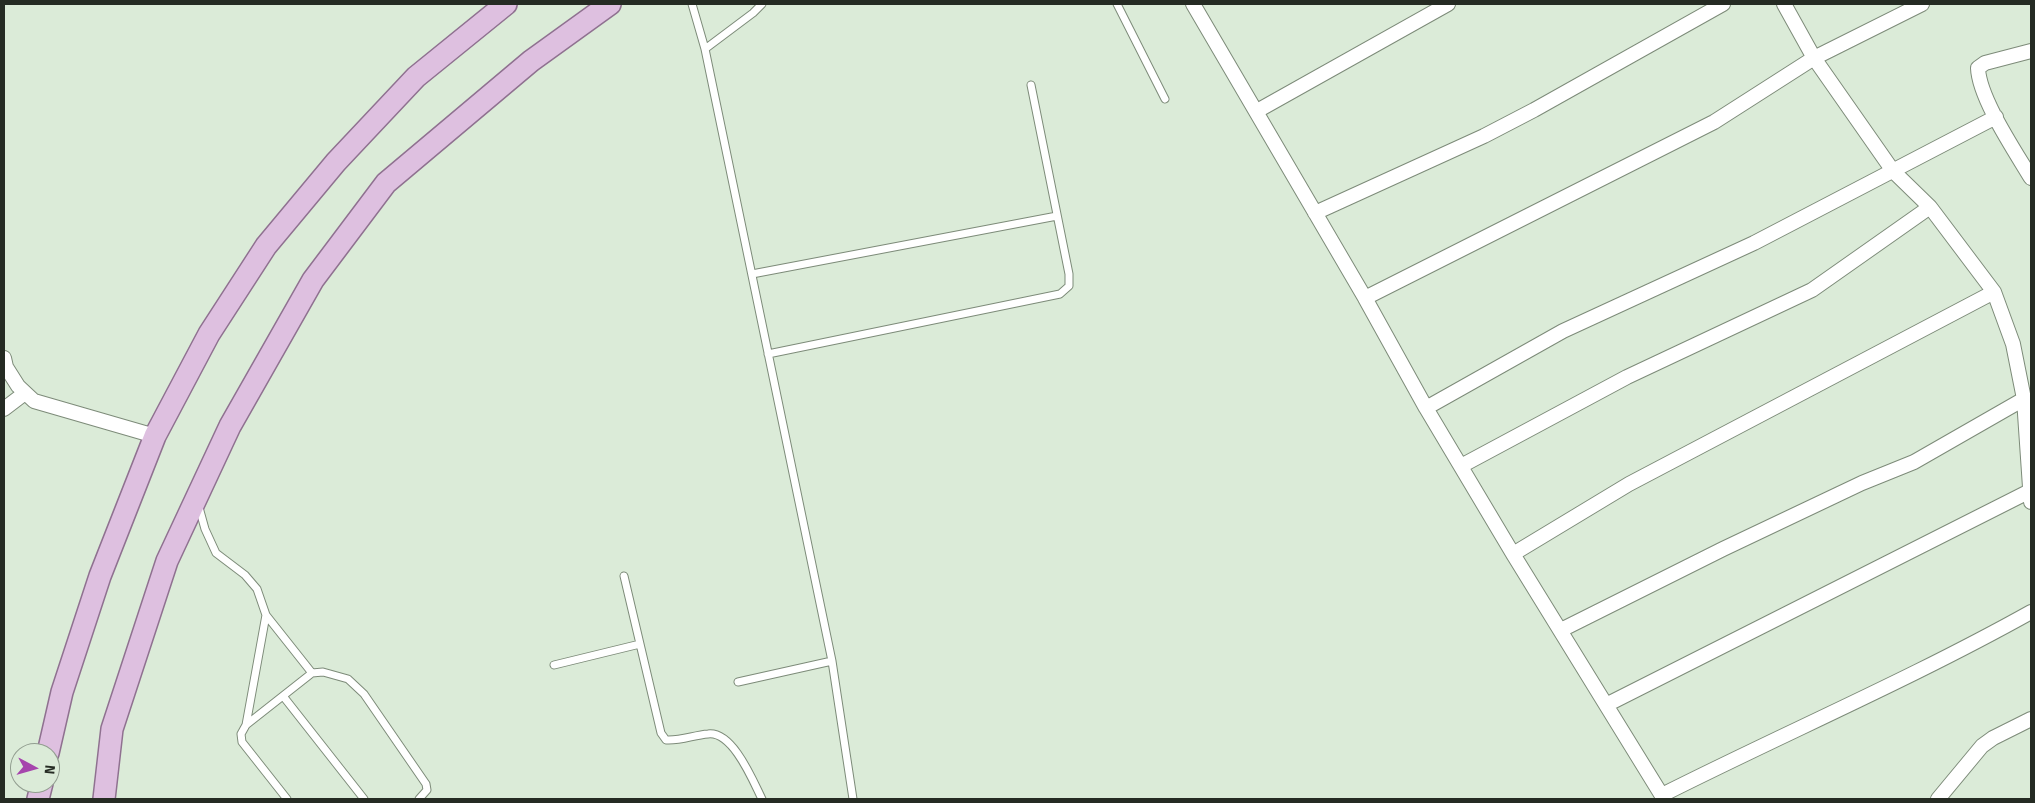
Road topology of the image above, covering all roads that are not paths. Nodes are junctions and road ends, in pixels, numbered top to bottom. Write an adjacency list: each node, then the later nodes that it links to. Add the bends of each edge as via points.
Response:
1 (506, 4): 32 (main road, via 416,77 336,162 266,246 209,334)
2 (610, 4): 35 (main road, via 531,62 386,183 313,280 230,426)
3 (692, 4): 11 (lane)
4 (762, 4): 11 (lane)
5 (1117, 4): 15 (lane)
6 (1193, 4): 16 (street)
7 (1448, 4): 16 (street)
8 (1723, 4): 21 (street, via 1484,136)
9 (1784, 4): 13 (street)
10 (1922, 4): 13 (street)
11 (705, 49): 23 (lane)
12 (2031, 51): 17 (street, via 1985,63 1978,68 1978,79)
13 (1814, 58): 18 (street); 25 (street, via 1714,122)
14 (1031, 85): 22 (lane)
15 (1165, 99)
16 (1257, 111): 21 (street)
17 (1996, 117): 18 (street); 19 (street)
18 (1893, 171): 20 (street); 31 (street, via 1754,243 1563,331)
19 (2031, 178)
20 (1930, 208): 24 (street); 33 (street, via 1812,290 1627,377)
21 (1315, 213): 25 (street)
22 (1057, 216): 23 (lane); 26 (lane, via 1069,274 1069,286 1060,294)
23 (752, 274): 26 (lane)
24 (1994, 292): 29 (street, via 2013,344); 36 (street, via 1629,484)
25 (1365, 298): 31 (street)
26 (768, 354): 42 (lane)
27 (4, 358): 28 (street, via 6,367)
28 (25, 393): 30 (street); 32 (street, via 34,401)
29 (2024, 399): 34 (street); 40 (street, via 1914,462 1732,545)
30 (4, 408)
31 (1426, 408): 33 (street)
32 (155, 436): 50 (main road, via 97,584 62,692)
33 (1461, 466): 36 (street)
34 (2030, 497): 47 (street)
35 (194, 504): 39 (lane, via 200,511 216,553 245,575 257,589); 52 (main road, via 167,561 112,729)
36 (1513, 554): 40 (street)
37 (624, 576): 41 (lane)
38 (2031, 612): 51 (street, via 1968,647 1752,750)
39 (266, 615): 44 (lane); 49 (lane)
40 (1561, 630): 47 (street)
41 (640, 644): 43 (lane); 56 (lane, via 661,734 666,740 674,741 710,733 721,736 744,763)
42 (832, 661): 45 (lane); 57 (lane)
43 (554, 665)
44 (312, 673): 46 (lane); 55 (lane, via 323,672 348,680 364,694 426,784 428,790)
45 (738, 682)
46 (283, 696): 49 (lane); 54 (lane)
47 (1606, 706): 51 (street)
48 (2031, 719): 58 (street, via 1982,746)
49 (246, 725): 53 (lane, via 241,734 242,742)
50 (50, 743)
51 (1663, 797)
52 (104, 799)
53 (287, 799)
54 (364, 799)
55 (419, 799)
56 (762, 799)
57 (853, 799)
58 (1939, 799)

